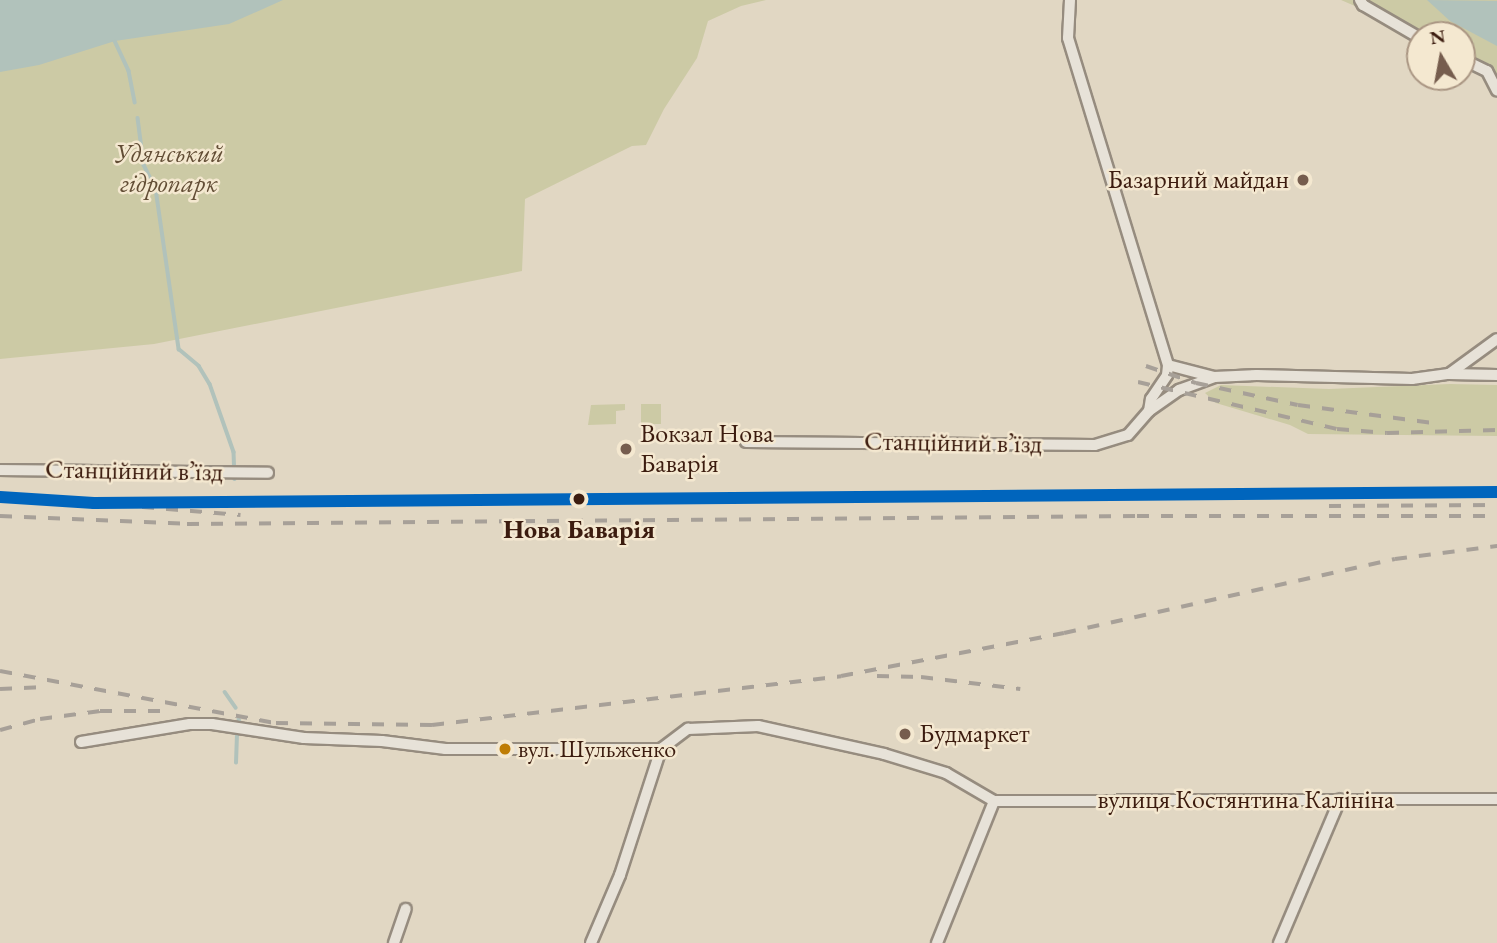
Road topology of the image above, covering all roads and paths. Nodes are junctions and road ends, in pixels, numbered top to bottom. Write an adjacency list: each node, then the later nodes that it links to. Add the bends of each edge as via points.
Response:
1 (1070, 0): 7 (street, via 1068,38)
2 (1360, 0): 3 (street)
3 (1406, 30)
4 (1476, 66): 5 (street, via 1487,71)
5 (1497, 90)
6 (1497, 339): 8 (street)
7 (1168, 365): 10 (street); 11 (street)
8 (1449, 374): 9 (street); 10 (street, via 1412,379)
9 (1497, 376)
10 (1214, 377): 11 (street, via 1178,390)
11 (1149, 411): 12 (street, Станційний в’їзд, via 1128,435 1094,445)
12 (746, 442)
13 (0, 470): 14 (street, Станційний в’їзд)
14 (268, 472)
15 (81, 742): 16 (street, via 212,723 304,738 445,749)
16 (661, 749): 19 (street, via 688,729 758,726 934,769); 22 (street, via 620,875)
17 (1340, 799): 18 (street, вулиця Костянтина Калініна); 19 (street, вулиця Костянтина Калініна); 24 (street)
18 (1497, 799)
19 (995, 801): 23 (street)
20 (406, 909): 21 (street)
21 (394, 943)
22 (591, 943)
23 (937, 943)
24 (1279, 943)

